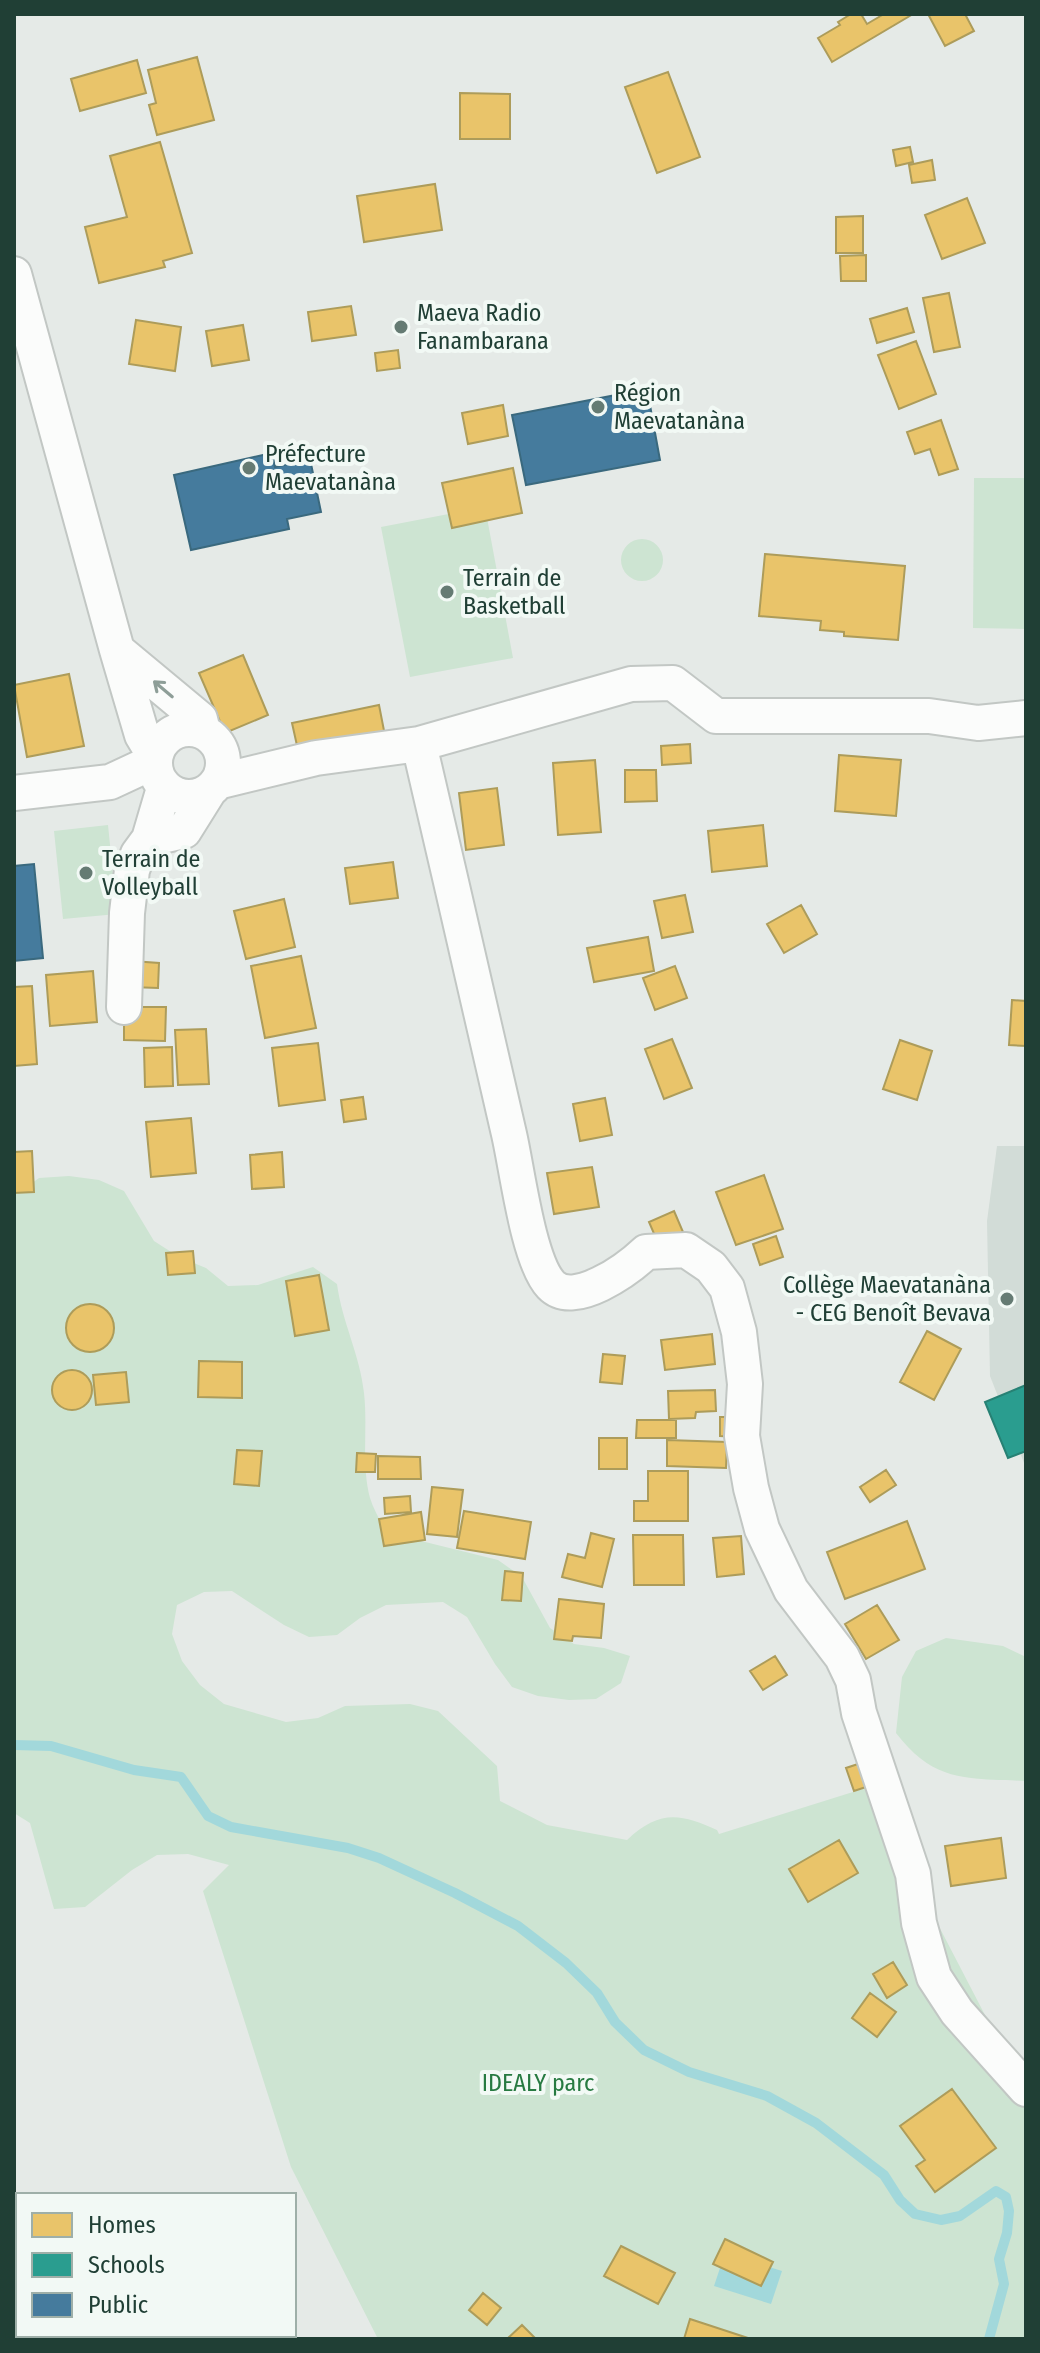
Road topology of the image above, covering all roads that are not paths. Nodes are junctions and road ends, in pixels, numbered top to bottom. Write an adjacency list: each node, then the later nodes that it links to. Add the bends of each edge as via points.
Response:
1 (14, 274): 2 (street)
2 (117, 650): 4 (street, one-way to 2, via 200,719); 7 (street)
3 (1026, 718): 5 (street, via 978,723 929,716 716,716 673,683 631,684)
4 (211, 739): 6 (street); 7 (street, via 179,729 160,743); 8 (street, via 223,759 223,771)
5 (419, 744): 6 (street); 12 (street, via 540,1269 552,1287 568,1293 612,1278 646,1252 686,1250 711,1267 727,1288 745,1384 742,1436 762,1529 791,1590 853,1680 859,1713 913,1874 934,1977 957,2012)
6 (316, 758): 8 (street)
7 (157, 768): 8 (street, via 174,795 198,796); 9 (street, via 110,782); 10 (street)
8 (213, 787): 10 (street, via 184,831)
9 (14, 793)
10 (149, 839): 11 (street, via 132,870)
11 (124, 1007)
12 (1026, 2089)

